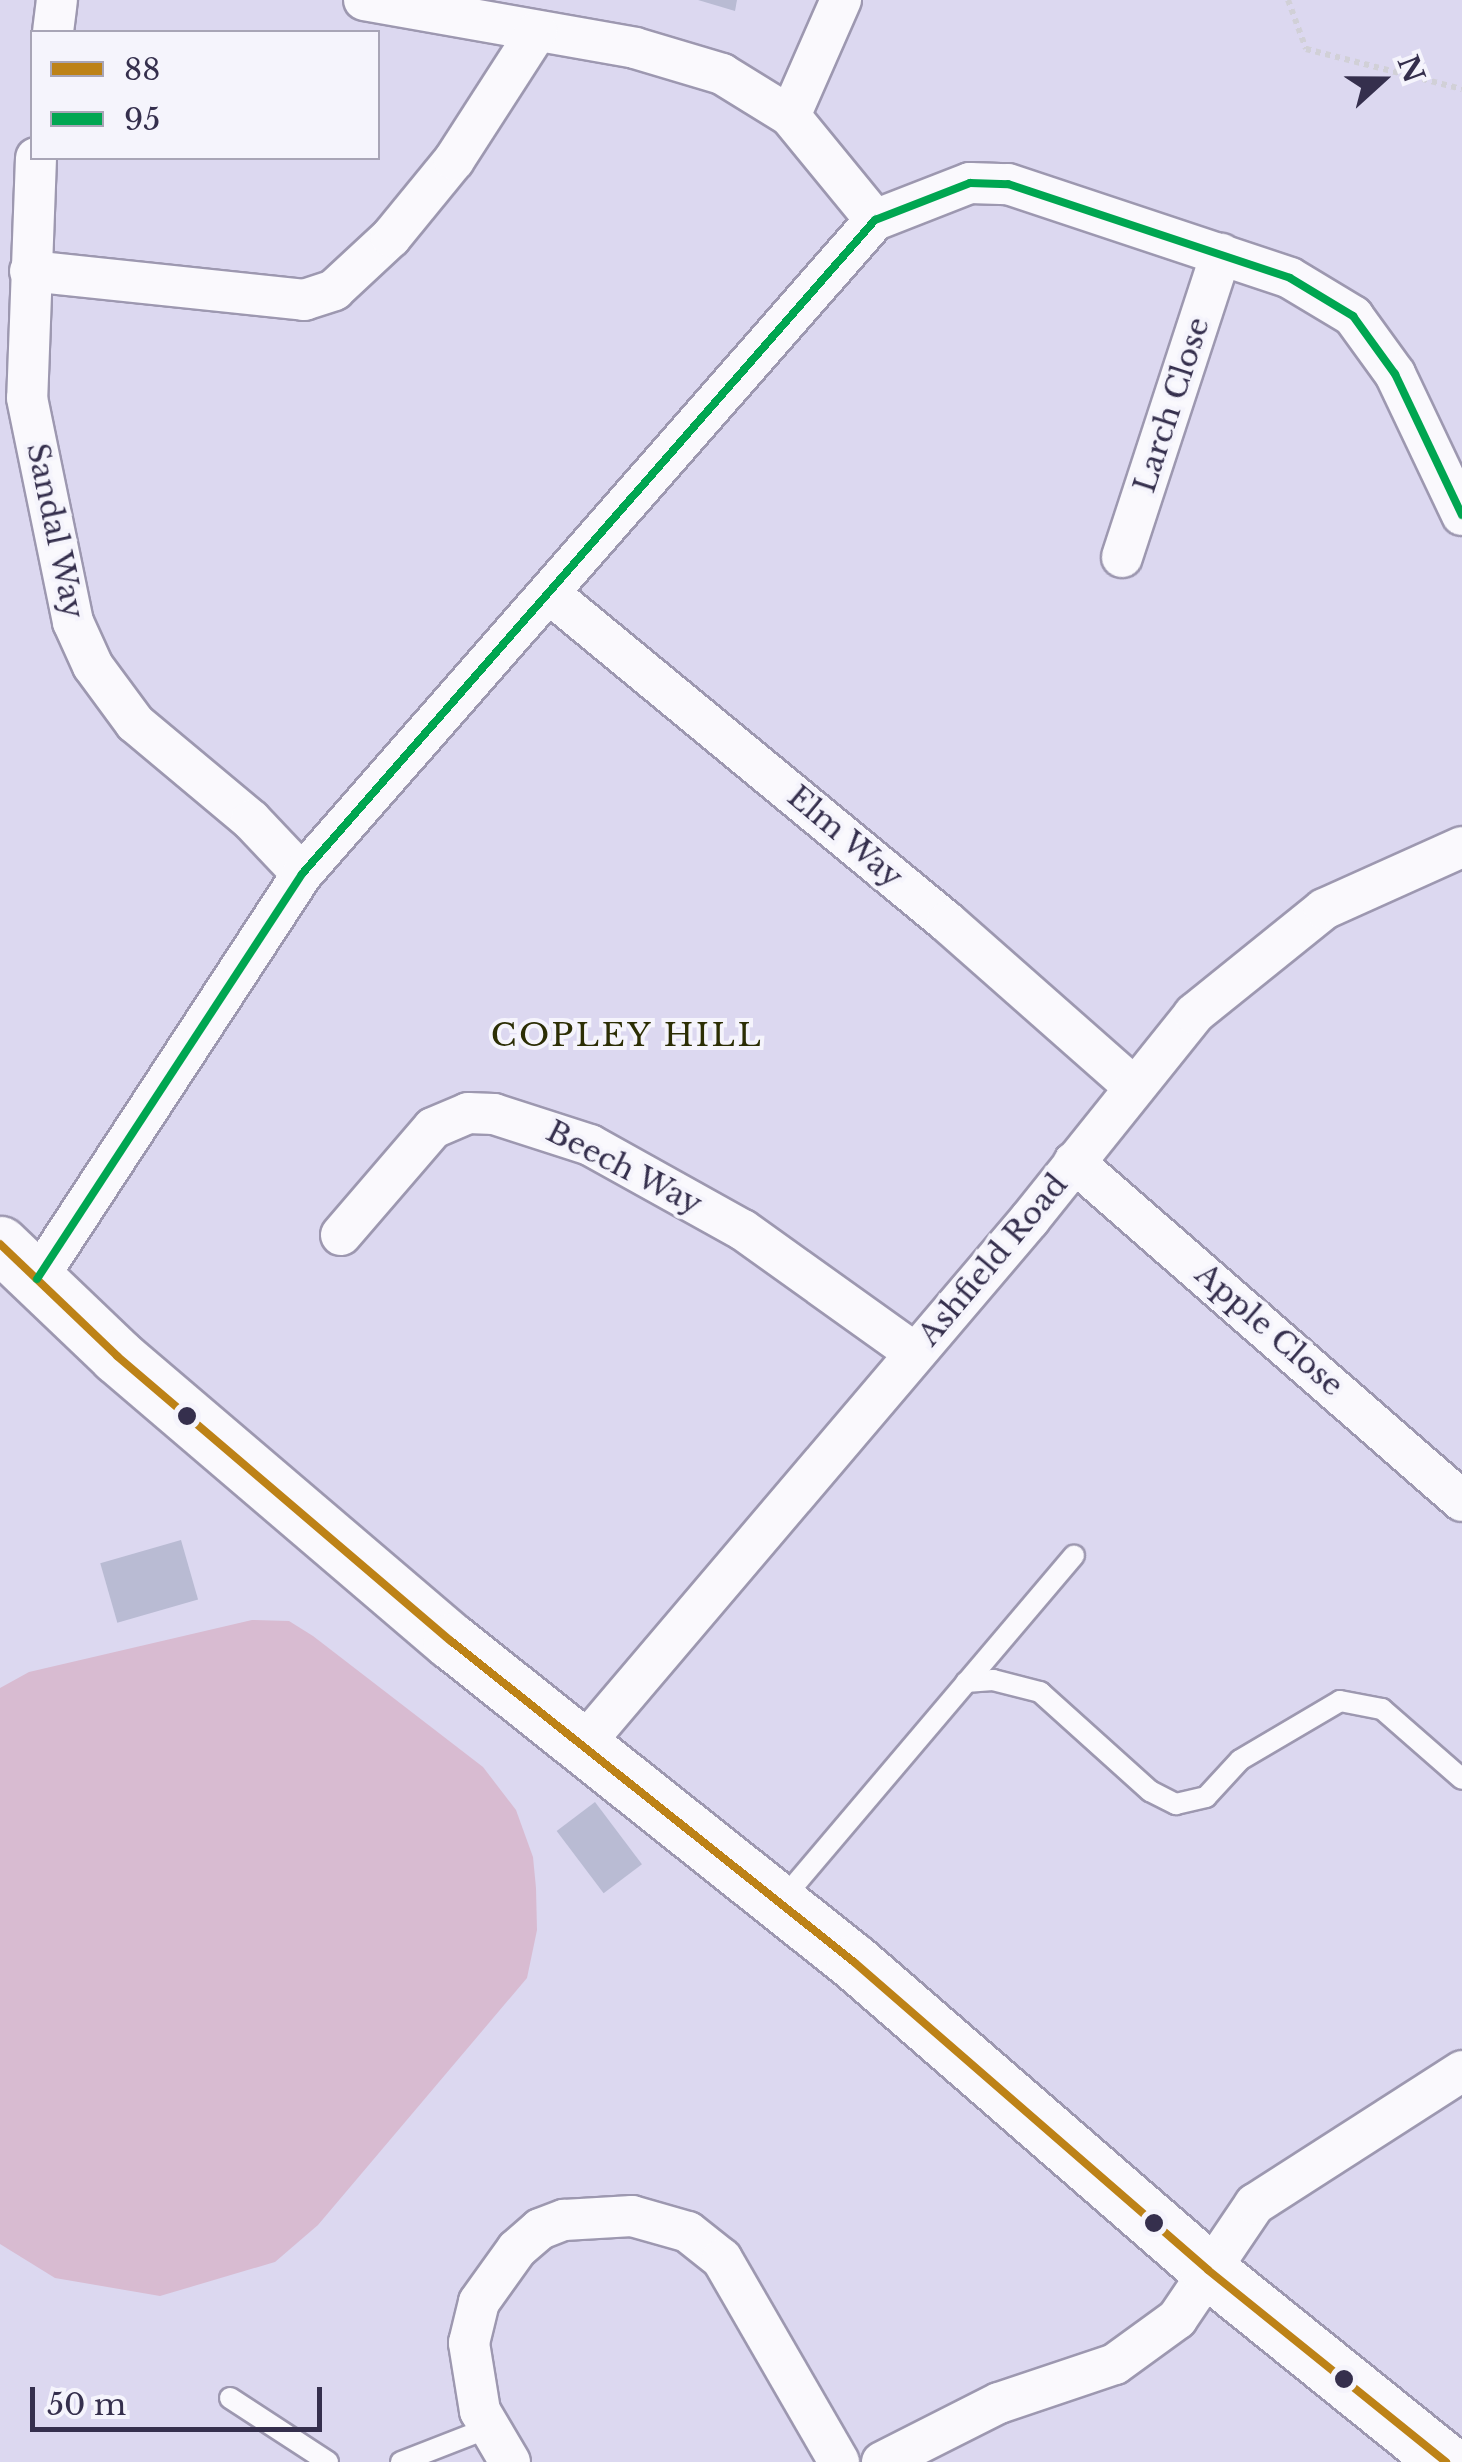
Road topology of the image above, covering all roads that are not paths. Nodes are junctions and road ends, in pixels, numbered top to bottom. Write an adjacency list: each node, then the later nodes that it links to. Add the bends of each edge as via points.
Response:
1 (58, 0): 4 (street)
2 (364, 0): 5 (street)
3 (841, 0): 6 (street)
4 (53, 30)
5 (536, 31): 6 (street, via 635,48 722,74); 10 (street, via 454,160 391,238 334,290 286,299)
6 (790, 116): 8 (street)
7 (36, 160): 10 (street, Sandal Way)
8 (875, 220): 9 (street, via 970,183 1008,184); 13 (street)
9 (1221, 254): 11 (street, via 1290,278 1353,316 1395,374); 12 (street, Larch Close)
10 (30, 271): 15 (street, Sandal Way, via 27,398 72,622 93,666 136,722 251,820)
11 (1462, 515)
12 (1122, 557)
13 (550, 594): 15 (street); 16 (street, Elm Way)
14 (1462, 847): 16 (street, Ashfield Road, via 1324,909 1194,1014)
15 (302, 874): 19 (street)
16 (1134, 1087): 17 (street, Ashfield Road)
17 (1074, 1162): 20 (street, Ashfield Road); 21 (street, Apple Close)
18 (341, 1235): 20 (street, Beech Way, via 433,1128 468,1113 494,1114 590,1145 743,1230)
19 (18, 1261): 24 (main road, via 132,1369)
20 (915, 1353): 24 (street, Ashfield Road)
21 (1462, 1501)
22 (1074, 1556): 23 (lane)
23 (966, 1682): 25 (lane, via 993,1680 1040,1692 1150,1791 1176,1804 1206,1797 1240,1760 1340,1701 1382,1710); 26 (lane)
24 (582, 1746): 26 (main road)
25 (1462, 1779)
26 (780, 1903): 28 (main road)
27 (1462, 2071): 28 (street, via 1255,2204)
28 (1208, 2270): 35 (street, via 1177,2319 1114,2364 999,2402); 36 (main road)
29 (230, 2398): 31 (lane)
30 (488, 2428): 32 (lane); 33 (street); 34 (street, via 469,2343 479,2302 517,2248 540,2229 564,2220 632,2216 688,2232 722,2258)
31 (328, 2462)
32 (401, 2462)
33 (510, 2462)
34 (839, 2462)
35 (882, 2462)
36 (1446, 2462)

